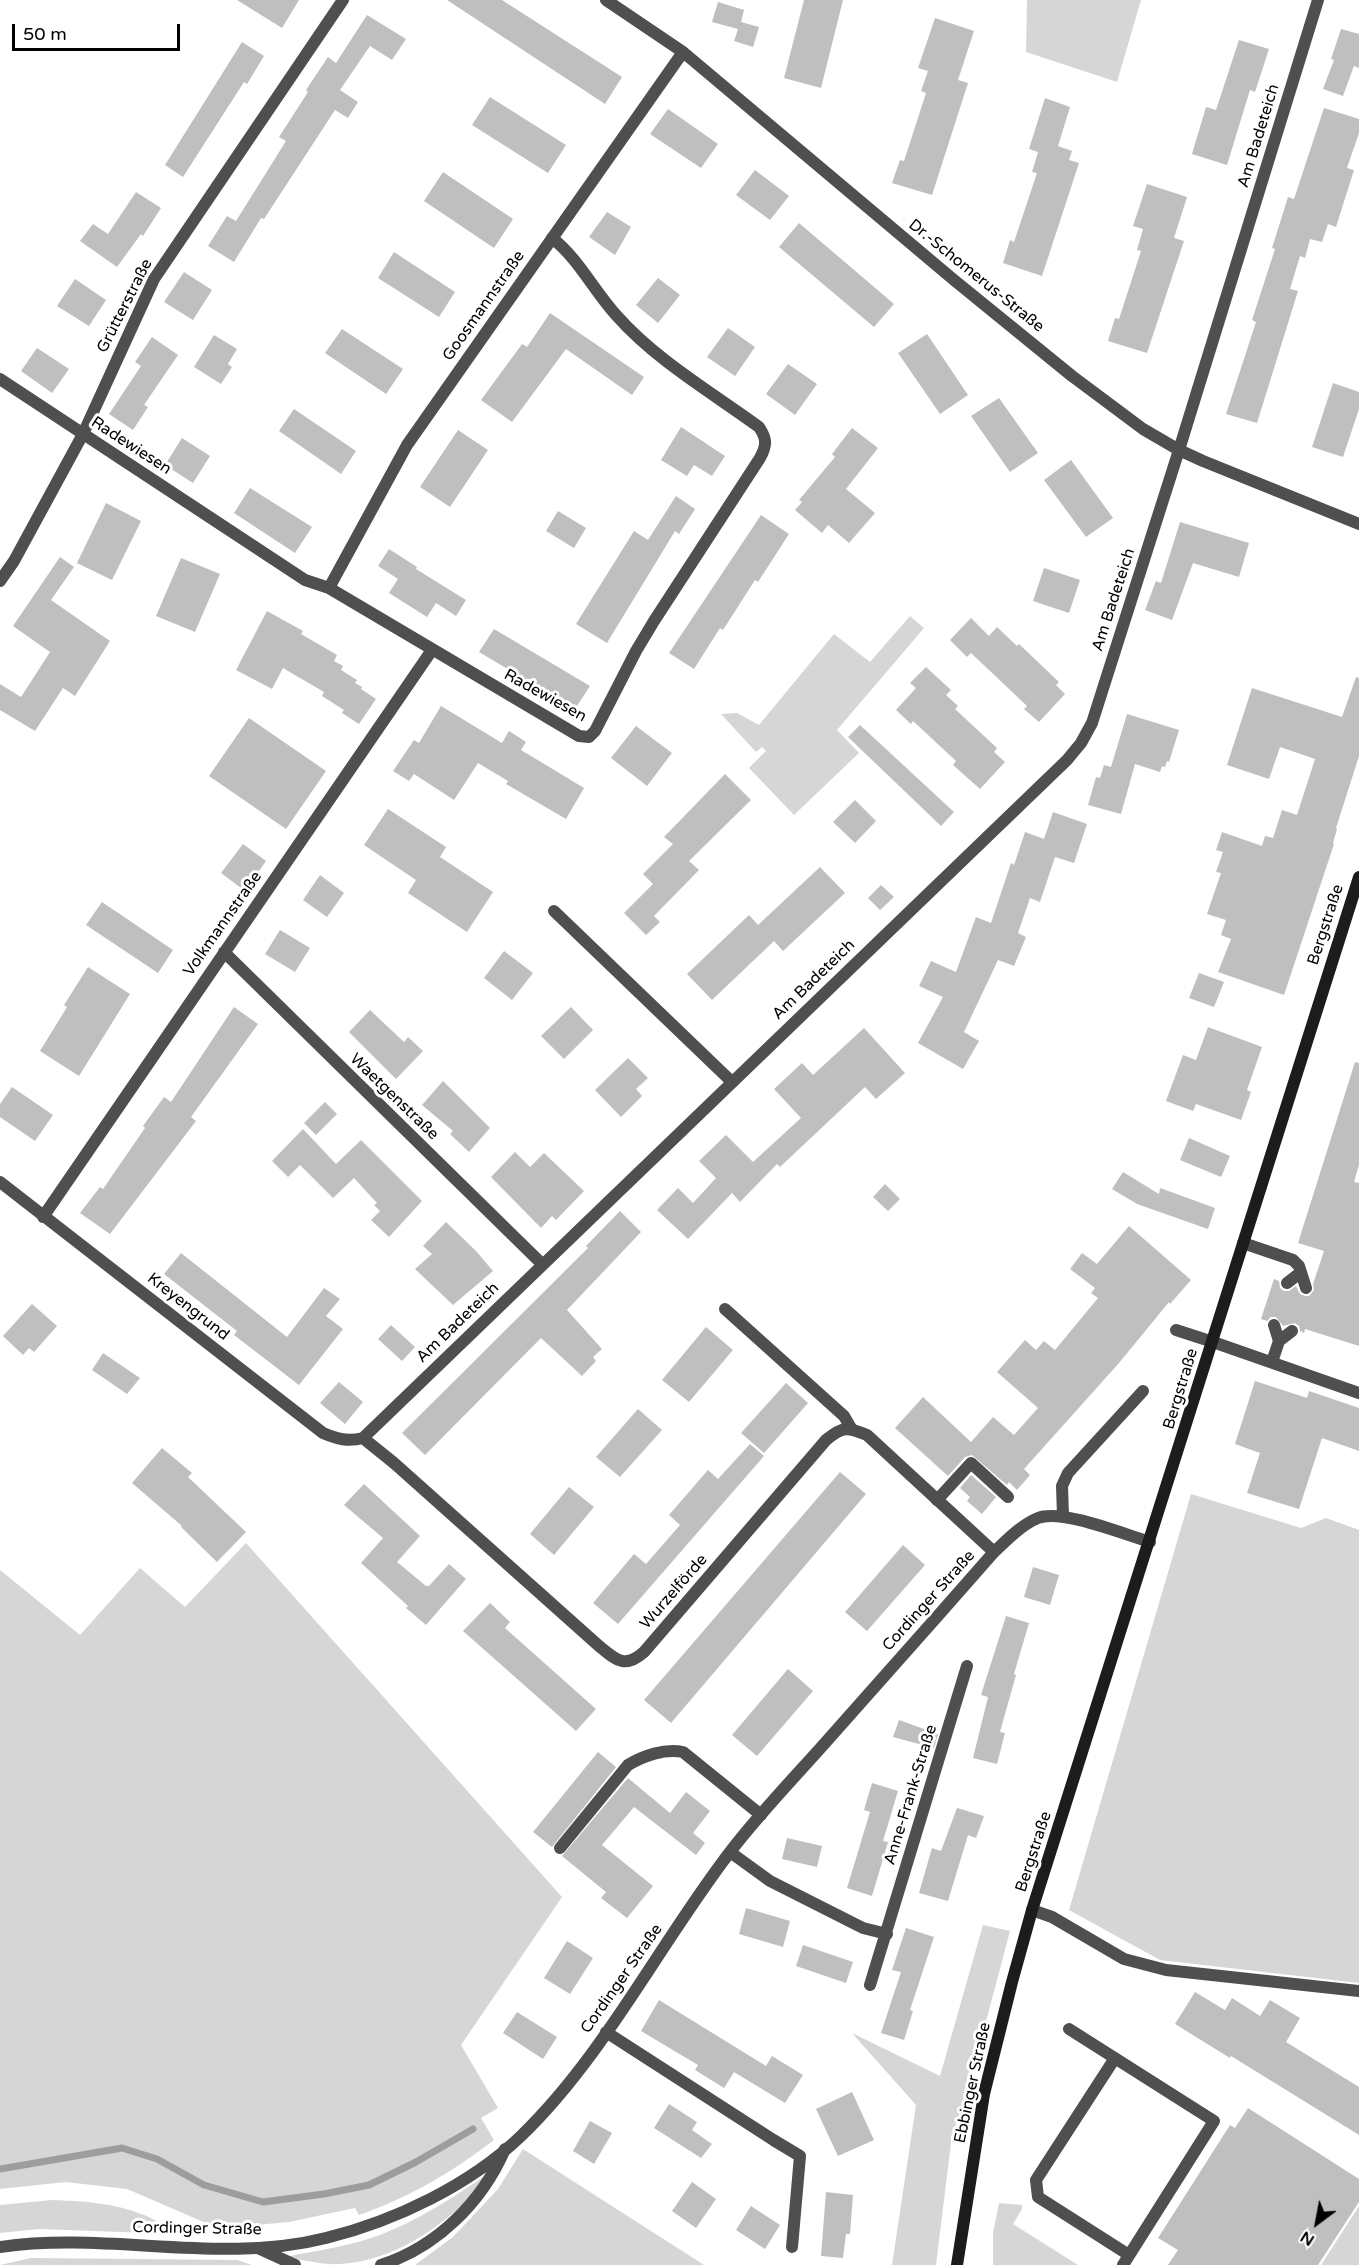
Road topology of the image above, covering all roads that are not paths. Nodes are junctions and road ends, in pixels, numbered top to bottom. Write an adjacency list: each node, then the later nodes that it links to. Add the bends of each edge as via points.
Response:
1 (343, 0): 7 (street, Grütterstraße, via 154,279)
2 (606, 0): 4 (street, Dr.-Schomerus-Straße)
3 (1318, 0): 8 (street, Am Badeteich)
4 (683, 52): 5 (street, Goosmannstraße); 8 (street, Dr.-Schomerus-Straße, via 1072,376 1143,429)
5 (552, 238): 11 (street, Goosmannstraße, via 406,445); 12 (street, Radewiesen, via 566,249 617,316 654,351 759,427 766,447 648,631 588,737 579,736)
6 (0, 379): 7 (street, Radewiesen)
7 (83, 434): 10 (street, Grütterstraße); 11 (street, Radewiesen, via 305,580)
8 (1179, 450): 9 (street, Dr.-Schomerus-Straße); 16 (street, Am Badeteich, via 1092,723 1081,743)
9 (1359, 524)
10 (0, 581)
11 (330, 588): 12 (street, Radewiesen)
12 (432, 650): 15 (street, Volkmannstraße)
13 (1359, 877): 19 (main road, Bergstraße)
14 (554, 911): 16 (street)
15 (224, 952): 18 (street, Volkmannstraße); 20 (street, Waetgenstraße)
16 (732, 1082): 20 (street, Am Badeteich)
17 (0, 1182): 18 (street, Kreyengrund)
18 (43, 1217): 34 (street, Kreyengrund, via 323,1433 336,1439)
19 (1243, 1243): 21 (street, via 1293,1260); 29 (main road, Bergstraße)
20 (542, 1264): 34 (street, Am Badeteich)
21 (1300, 1273): 22 (street); 23 (street)
22 (1287, 1283)
23 (1306, 1288)
24 (725, 1309): 33 (street, via 844,1416)
25 (1274, 1325): 28 (street)
26 (1176, 1330): 29 (street)
27 (1292, 1331): 28 (street)
28 (1279, 1341): 30 (street)
29 (1213, 1342): 30 (street); 38 (main road, Bergstraße)
30 (1272, 1362): 32 (street)
31 (1143, 1391): 37 (street, via 1068,1473 1062,1486)
32 (1359, 1393)
33 (851, 1428): 34 (street, Wurzelförde, via 839,1429 826,1440 644,1652 625,1662 614,1659); 36 (street, via 867,1435)
34 (363, 1438)
35 (1008, 1497): 36 (street, via 971,1463)
36 (937, 1500): 39 (street)
37 (1063, 1516): 38 (street, Cordinger Straße); 39 (street, Cordinger Straße, via 1039,1518)
38 (1150, 1542): 44 (main road, Bergstraße)
39 (994, 1552): 41 (street, Cordinger Straße)
40 (967, 1666): 45 (street, Anne-Frank-Straße)
41 (761, 1815): 42 (street, via 683,1752 675,1750 641,1757 628,1765); 43 (street, Cordinger Straße)
42 (560, 1848)
43 (730, 1851): 45 (street, via 770,1881 863,1928); 49 (street, Cordinger Straße)
44 (1032, 1910): 47 (street, via 1052,1917 1124,1959 1166,1971); 58 (main road, Ebbinger Straße, via 984,2094)
45 (887, 1934): 46 (street, Anne-Frank-Straße)
46 (870, 1985)
47 (1359, 1991)
48 (1070, 2029): 50 (street)
49 (606, 2032): 51 (street, Cordinger Straße, via 558,2097); 53 (street, via 800,2156)
50 (1115, 2058): 55 (street, via 1036,2180 1038,2197); 55 (street, via 1214,2121)
51 (506, 2149): 54 (street, Cordinger Straße, via 458,2183 408,2211 323,2239); 57 (street, via 495,2174 478,2197 448,2226 419,2247)
52 (0, 2247): 54 (street, Cordinger Straße, via 75,2242)
53 (792, 2247)
54 (258, 2248): 56 (street)
55 (1126, 2260)
56 (295, 2265)
57 (381, 2265)
58 (957, 2265)

